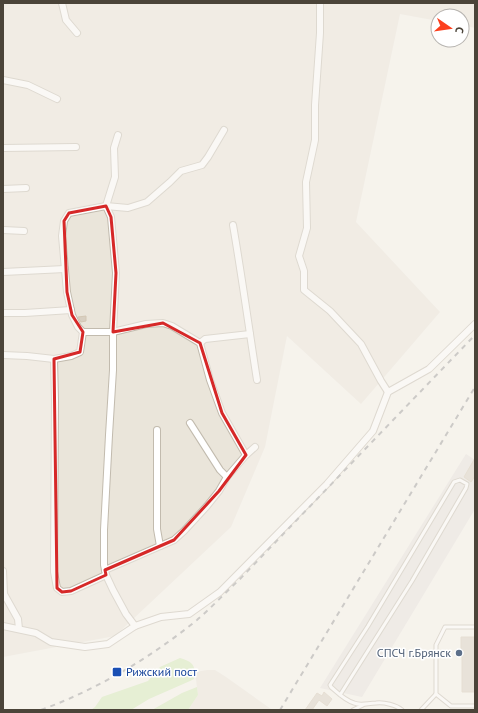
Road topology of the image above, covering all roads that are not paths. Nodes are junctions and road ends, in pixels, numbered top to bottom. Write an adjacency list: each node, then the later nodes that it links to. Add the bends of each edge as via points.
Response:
1 (62, 3): 3 (street, via 66,20)
2 (320, 3): 28 (street, via 314,105 315,140 306,182 307,228 299,256 304,271 304,290 330,311 361,344)
3 (77, 33)
4 (3, 80): 5 (street, via 28,85)
5 (57, 99)
6 (224, 130): 12 (street, via 202,165 180,171 147,202 128,208)
7 (118, 135): 12 (street, via 114,148 115,177)
8 (76, 147): 9 (street)
9 (3, 148)
10 (26, 188): 11 (street)
11 (3, 189)
12 (106, 206): 16 (street, via 69,213 64,221 62,236); 22 (street, via 111,217 116,273)
13 (233, 226): 23 (street)
14 (3, 230): 15 (street)
15 (24, 231)
16 (65, 270): 17 (street); 18 (street)
17 (3, 272)
18 (71, 310): 19 (street); 21 (street)
19 (3, 312)
20 (475, 324): 28 (street, via 429,369)
21 (83, 332): 22 (street); 26 (street, via 80,352)
22 (113, 332): 24 (street, via 146,324 163,323); 36 (street, via 104,530)
23 (250, 334): 24 (street, via 205,339); 27 (street)
24 (200, 343): 32 (street, via 222,413)
25 (3, 355): 26 (street)
26 (54, 359): 36 (street, via 54,572 57,588 62,592 71,591)
27 (257, 380)
28 (388, 392): 38 (street, via 373,431 327,484 220,592 189,614 161,617)
29 (190, 423): 33 (street)
30 (156, 430): 34 (street, via 157,529)
31 (255, 447): 32 (street)
32 (246, 455): 33 (street)
33 (227, 478): 34 (street, via 184,531 174,540)
34 (160, 546): 36 (street)
35 (3, 571): 40 (street, via 4,594 18,619)
36 (106, 573): 38 (street, via 126,614)
37 (3, 626): 40 (street)
38 (135, 626): 40 (street, via 108,644 85,648 51,642)
39 (475, 627): 41 (lane, via 445,627 436,645)
40 (19, 629)
41 (436, 694): 44 (lane, via 451,706); 48 (lane)
42 (340, 695): 42 (lane, via 412,581 466,488 466,484 460,480 454,482 330,685); 43 (lane, via 354,704)
43 (363, 705): 46 (lane); 47 (lane, via 390,704)
44 (458, 706): 45 (lane); 49 (lane)
45 (475, 706)
46 (353, 710)
47 (402, 710)
48 (421, 710)
49 (459, 710)

